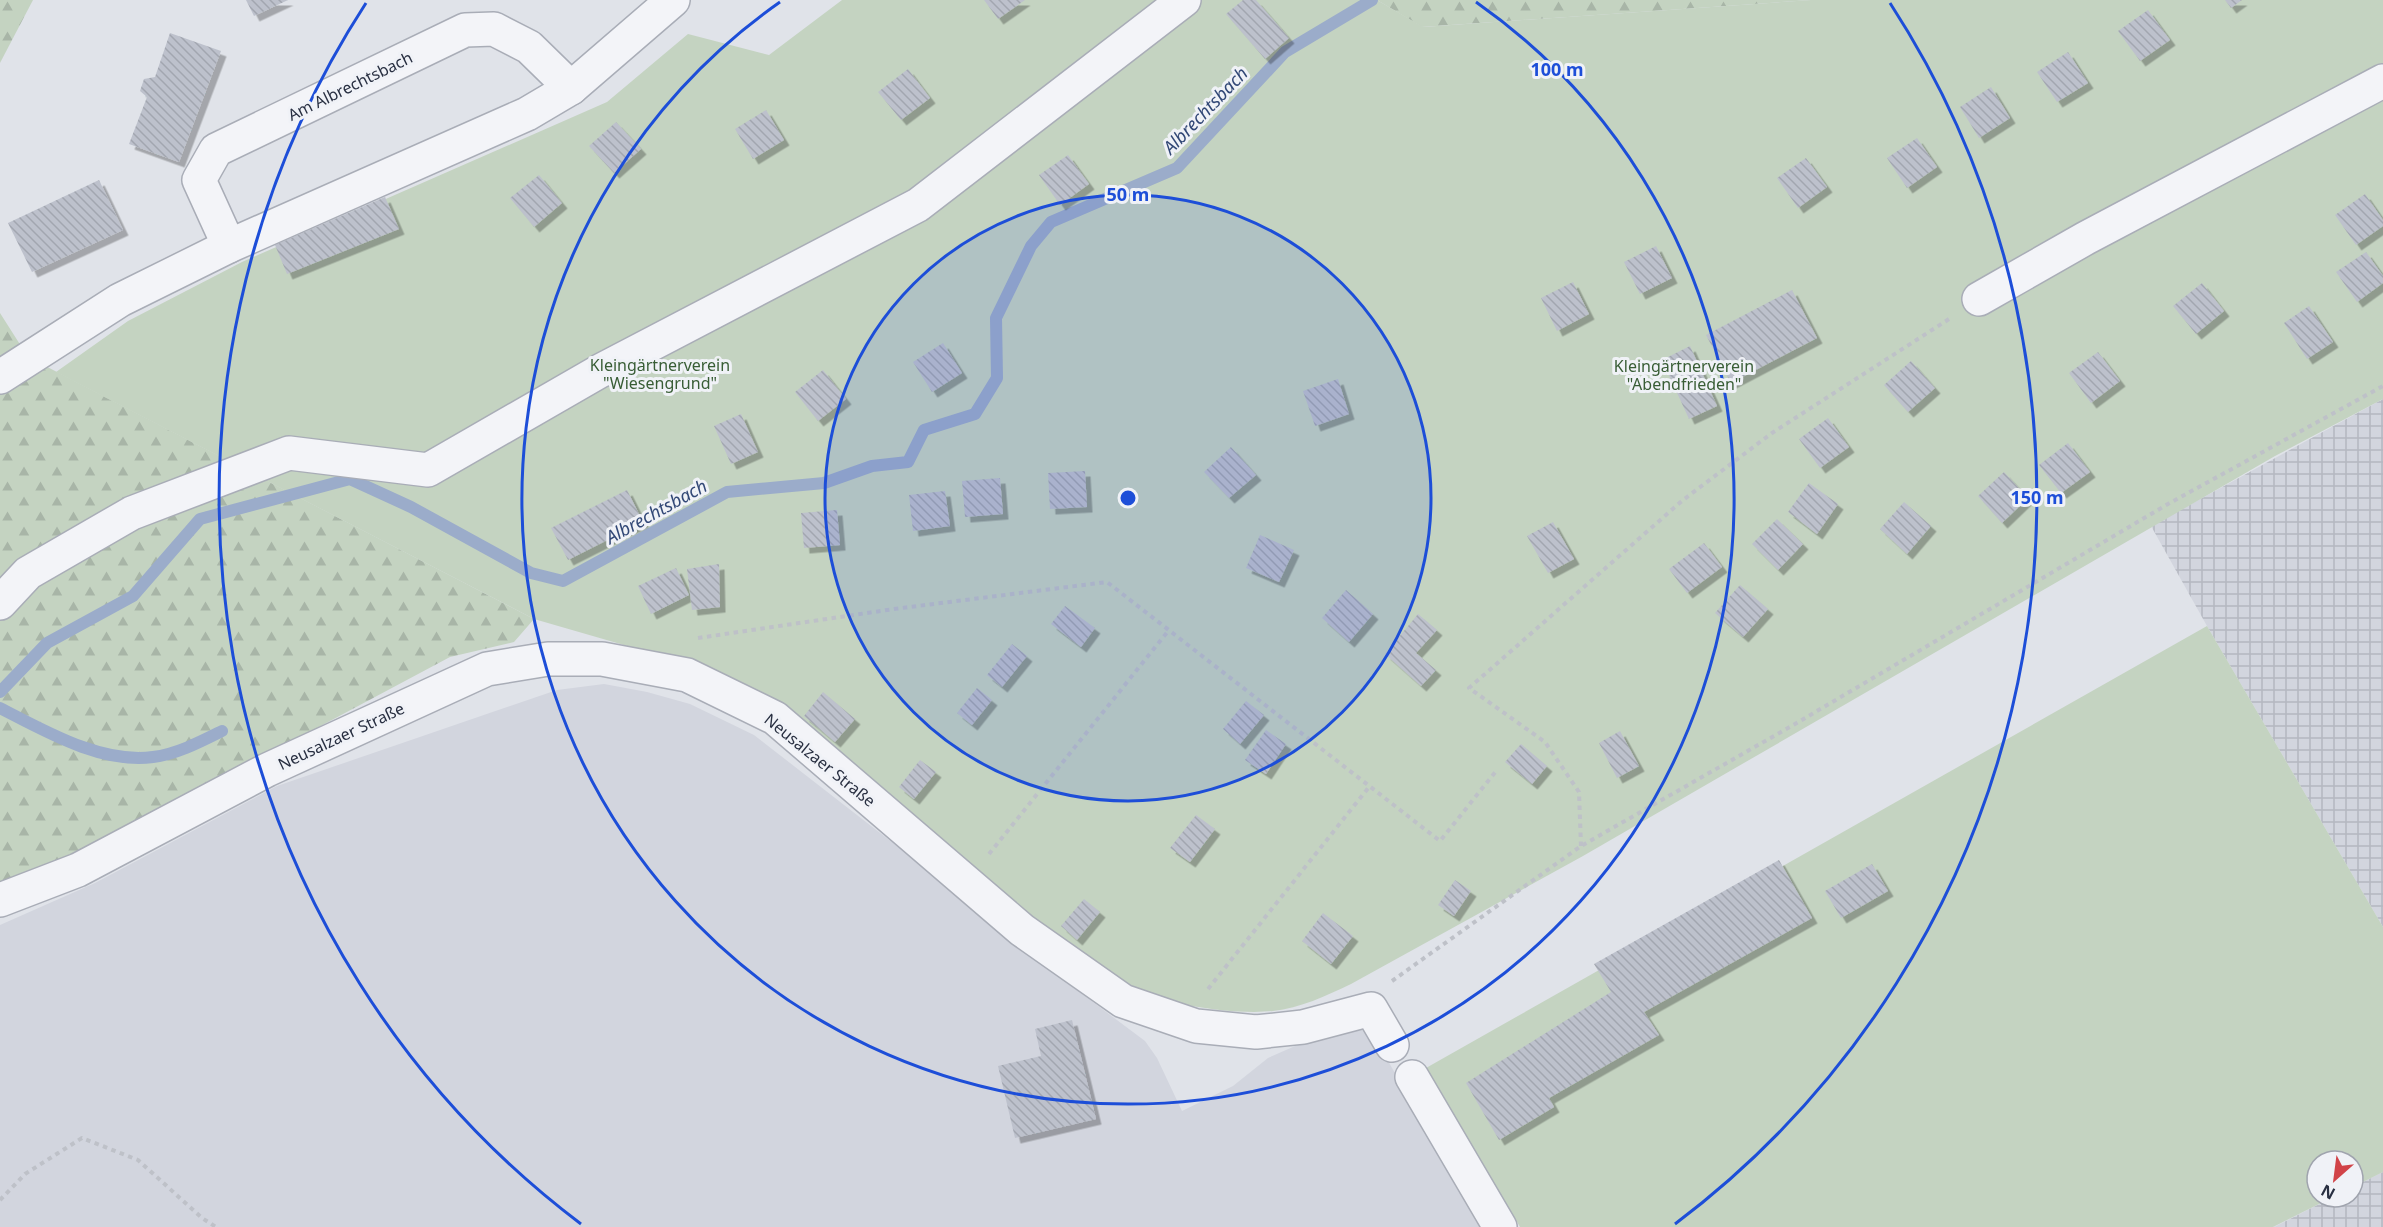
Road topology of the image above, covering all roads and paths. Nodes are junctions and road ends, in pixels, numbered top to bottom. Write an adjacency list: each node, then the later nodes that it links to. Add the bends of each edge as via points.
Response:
1 (673, 0): 4 (street)
2 (1184, 0): 9 (street, via 918,205 600,371 428,470 289,453 132,513 28,573)
3 (2383, 81): 6 (street)
4 (571, 88): 5 (street, via 527,114); 5 (street, Am Albrechtsbach, via 529,47 494,29 465,30 216,150 199,180)
5 (229, 246): 7 (street, via 120,300)
6 (1979, 299): 14 (path, via 1772,433 1683,500 1469,688 1545,742 1579,792)
7 (0, 377)
8 (2383, 386): 14 (path, via 2168,504)
9 (0, 603)
10 (1169, 630): 11 (path, via 1107,582); 13 (path); 15 (path)
11 (691, 639)
12 (1497, 770): 13 (path, via 1440,841)
13 (1369, 787): 18 (path)
14 (1581, 846): 17 (path, via 1394,978)
15 (966, 882): 16 (street, Neusalzaer Straße, via 775,718 687,675 602,659 548,659 488,669 267,770 78,870); 18 (street, Neusalzaer Straße, via 1022,930 1123,1001)
16 (0, 900)
17 (1371, 1009): 18 (street, Neusalzaer Straße, via 1303,1027 1256,1032); 19 (street)
18 (1181, 1022)
19 (1392, 1045)
20 (1412, 1077): 23 (street)
21 (0, 1200): 22 (path, via 25,1174 82,1138 138,1160)
22 (216, 1227)
23 (1500, 1227)

